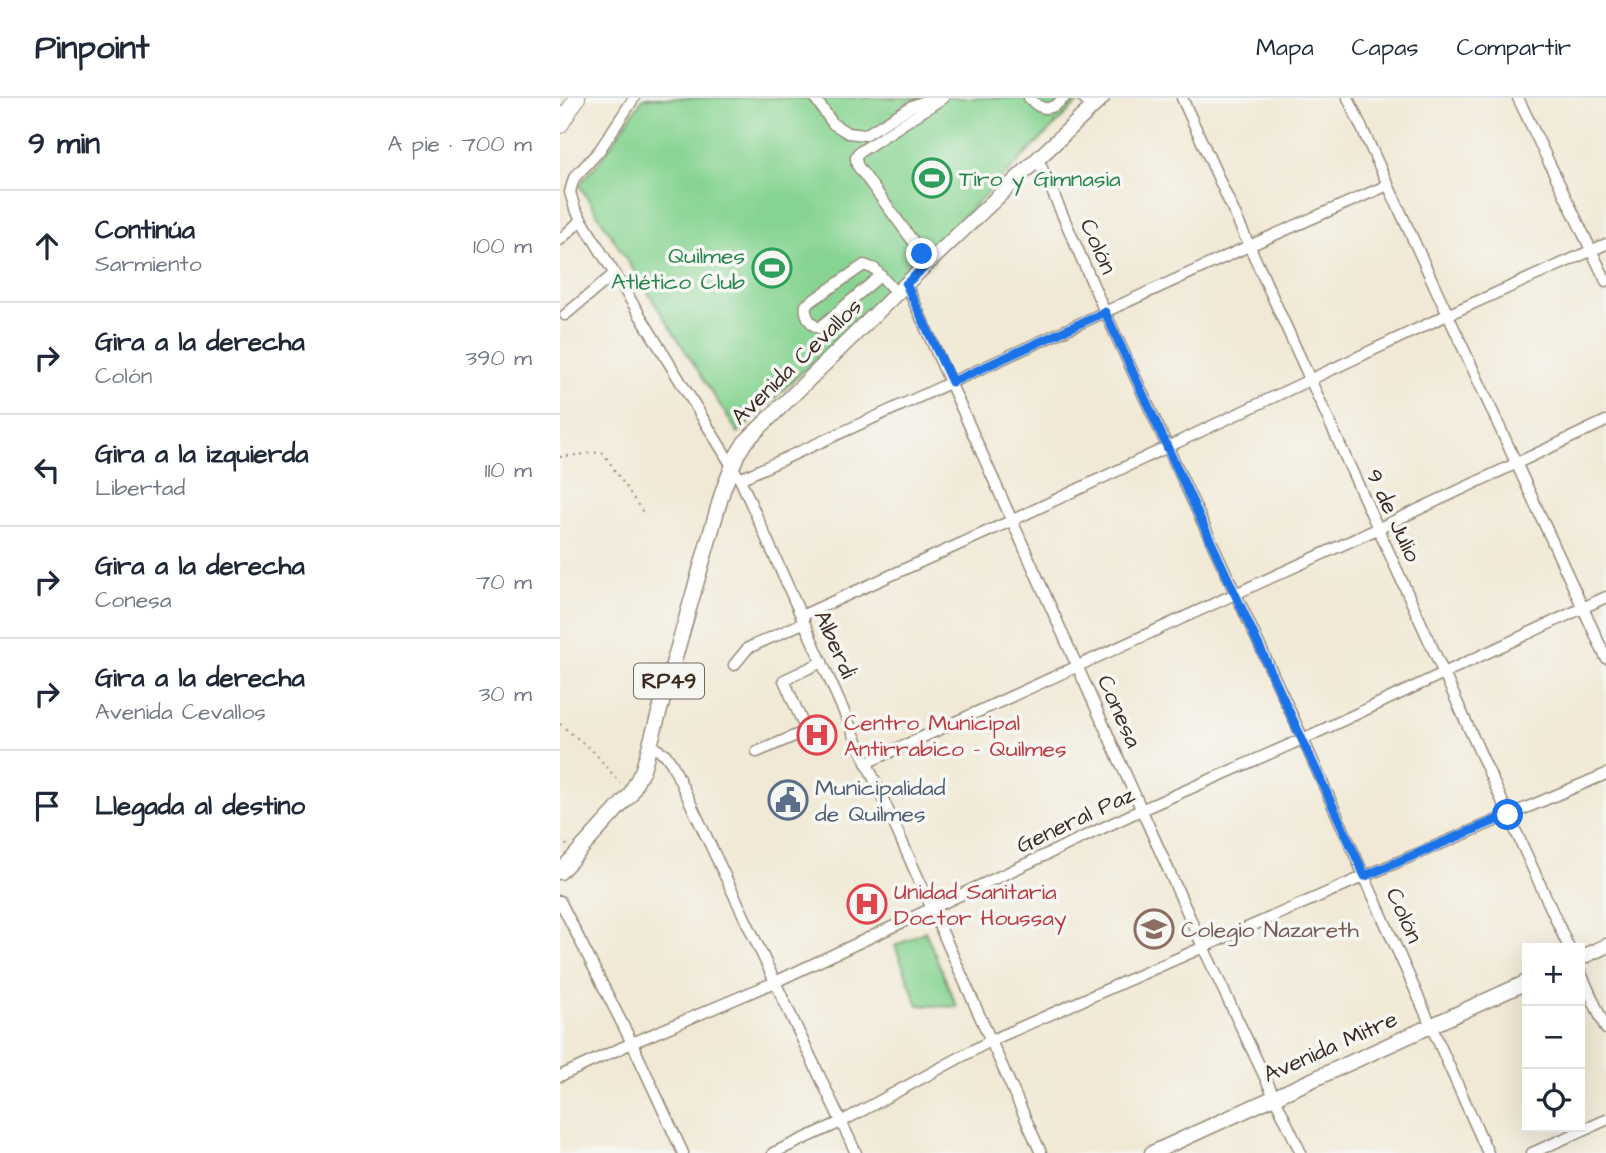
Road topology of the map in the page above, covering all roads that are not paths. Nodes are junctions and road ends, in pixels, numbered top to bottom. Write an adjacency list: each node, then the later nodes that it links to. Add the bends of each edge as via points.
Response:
1 (577, 98): 12 (highway)
2 (634, 98): 15 (street, Alberdi, via 574,178 570,192)
3 (815, 98): 4 (street, via 833,124 864,135)
4 (933, 98)
5 (943, 98): 20 (street, via 856,158)
6 (1029, 98): 7 (street, via 1046,109)
7 (1064, 98)
8 (1182, 98): 18 (street, 9 de Julio)
9 (1348, 98): 14 (street)
10 (1518, 98): 19 (street)
11 (1092, 101): 13 (main road, Avenida Cevallos / RP49)
12 (560, 125)
13 (1038, 159): 20 (main road, Avenida Cevallos / RP49); 25 (street, Colón)
14 (1388, 185): 18 (street); 27 (street)
15 (581, 220): 16 (street); 21 (street, Alberdi)
16 (560, 240)
17 (1606, 244): 19 (street)
18 (1248, 246): 25 (street); 28 (street, 9 de Julio)
19 (1592, 251): 23 (street); 27 (street)
20 (929, 263): 24 (main road, Avenida Cevallos / RP49)
21 (614, 274): 26 (street); 33 (street, Alberdi)
22 (881, 275): 22 (street, via 864,265 806,304 814,326 819,328); 24 (street, Conesa)
23 (1606, 281)
24 (902, 289): 29 (street, Conesa); 33 (main road, Avenida Cevallos / RP49, via 745,442)
25 (1105, 312): 29 (street); 31 (street, Colón)
26 (565, 315)
27 (1447, 315): 28 (street); 32 (street)
28 (1310, 381): 31 (street); 36 (street, 9 de Julio)
29 (952, 382): 34 (street); 35 (street, Conesa)
30 (1606, 421): 32 (street)
31 (1169, 447): 35 (street); 37 (street, Colón)
32 (1517, 463): 36 (street); 39 (street)
33 (733, 465): 34 (street, Alberdi); 47 (main road, Avenida Cevallos / RP49)
34 (740, 479): 40 (street, Alberdi)
35 (1013, 520): 40 (street); 44 (street, Conesa)
36 (1377, 529): 37 (street); 45 (street, 9 de Julio)
37 (1235, 594): 44 (street); 46 (street, Colón)
38 (1606, 597): 39 (street, General Paz)
39 (1582, 608): 41 (street); 45 (street, General Paz)
40 (802, 619): 42 (street, Alberdi); 43 (street, via 748,648)
41 (1606, 658)
42 (822, 662): 48 (street, via 784,680 806,731); 49 (street, Alberdi)
43 (734, 665)
44 (1077, 666): 49 (street); 51 (street, Conesa)
45 (1445, 673): 46 (street, General Paz); 52 (street, 9 de Julio)
46 (1303, 738): 51 (street, General Paz); 54 (street, Colón)
47 (651, 746): 53 (main road, Avenida Cevallos / RP49, via 630,795); 61 (street, via 671,764)
48 (757, 752)
49 (866, 763): 56 (street, Alberdi)
50 (1606, 774): 52 (street)
51 (1141, 810): 56 (street, General Paz); 59 (street, Conesa)
52 (1508, 815): 54 (street); 57 (street, 9 de Julio)
53 (560, 872)
54 (1365, 876): 59 (street); 64 (street, Colón)
55 (560, 901): 67 (street)
56 (933, 908): 61 (street, General Paz); 66 (street, Alberdi)
57 (1568, 943)
58 (1606, 946): 60 (main road)
59 (1203, 947): 66 (street); 69 (street, Conesa)
60 (1585, 956)
61 (775, 982): 67 (street, General Paz); 71 (street)
62 (1585, 982): 65 (street)
63 (1522, 984): 64 (main road, Avenida Mitre)
64 (1431, 1026): 69 (main road, Avenida Mitre); 78 (street, Colón)
65 (1606, 1029)
66 (992, 1040): 71 (street); 75 (street, Alberdi)
67 (632, 1043): 68 (street, General Paz); 72 (street)
68 (560, 1076)
69 (1274, 1096): 76 (main road, Avenida Mitre); 77 (street, Conesa)
70 (1606, 1120): 79 (street)
71 (841, 1122): 73 (street); 74 (street)
72 (683, 1153)
73 (773, 1153)
74 (856, 1153)
75 (1041, 1153)
76 (1152, 1153)
77 (1301, 1153)
78 (1489, 1153)
79 (1532, 1153)

